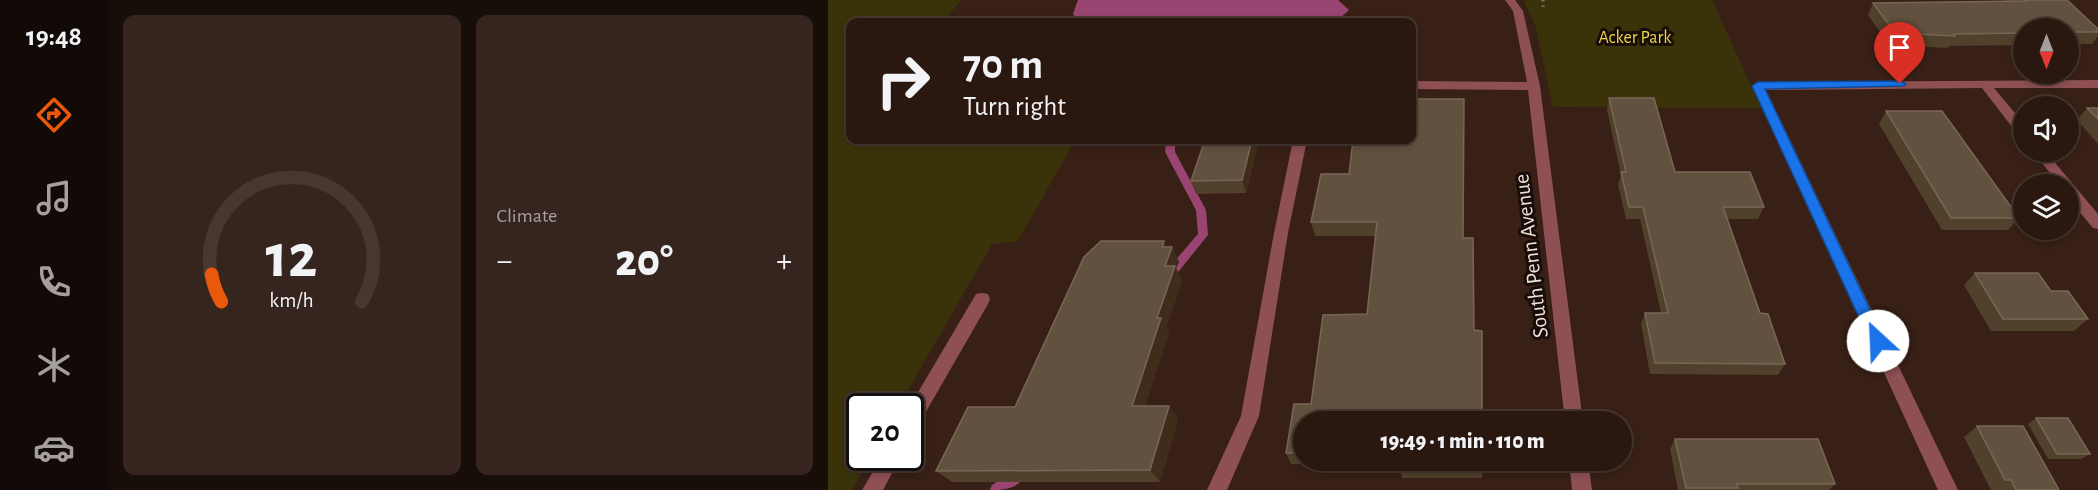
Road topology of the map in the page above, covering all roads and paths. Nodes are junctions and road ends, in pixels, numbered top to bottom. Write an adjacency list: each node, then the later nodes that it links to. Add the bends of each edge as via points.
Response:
1 (1510, 0): 4 (street, South Penn Avenue, via 1518,11)
2 (2098, 84): 5 (street)
3 (1416, 85): 4 (street)
4 (1534, 86): 14 (street, South Penn Avenue)
5 (1986, 86): 6 (street); 20 (street, via 1758,86)
6 (2013, 119)
7 (1299, 144): 18 (street, via 1250,416)
8 (2047, 162): 9 (street)
9 (2057, 174)
10 (2079, 201): 11 (street)
11 (2098, 224)
12 (982, 299): 13 (street)
13 (924, 399)
14 (1573, 411)
15 (883, 471): 17 (street)
16 (1579, 471): 19 (street)
17 (872, 490)
18 (1216, 490)
19 (1582, 490)
20 (1948, 490)

